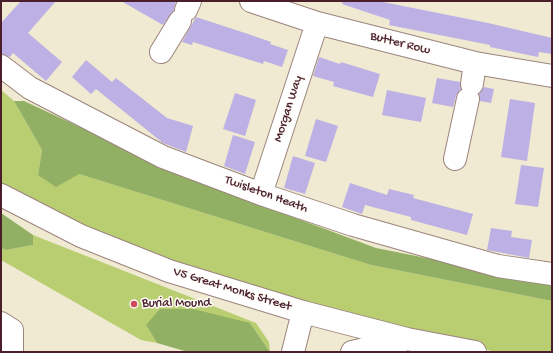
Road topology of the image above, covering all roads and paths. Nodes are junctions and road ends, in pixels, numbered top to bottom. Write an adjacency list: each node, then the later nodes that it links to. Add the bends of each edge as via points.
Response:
1 (250, 1): 3 (street, Butter Row)
2 (185, 11): 4 (street)
3 (317, 23): 5 (street, Butter Row); 9 (street, Morgan Way)
4 (162, 53)
5 (475, 62): 7 (street, Butter Row); 8 (street)
6 (1, 66): 9 (street, Twisleton Heath, via 30,88 164,157)
7 (552, 76)
8 (456, 159)
9 (261, 194): 11 (street, Twisleton Heath, via 353,225 490,264)
10 (1, 195): 12 (street, V5 Great Monks Street, via 81,236 169,271)
11 (552, 271)
12 (303, 312): 14 (street, V5 Great Monks Street); 16 (street)
13 (1, 323): 15 (street, via 12,330)
14 (407, 339): 17 (street); 18 (street, V5 Great Monks Street)
15 (12, 352)
16 (293, 352)
17 (352, 352)
18 (475, 352)

